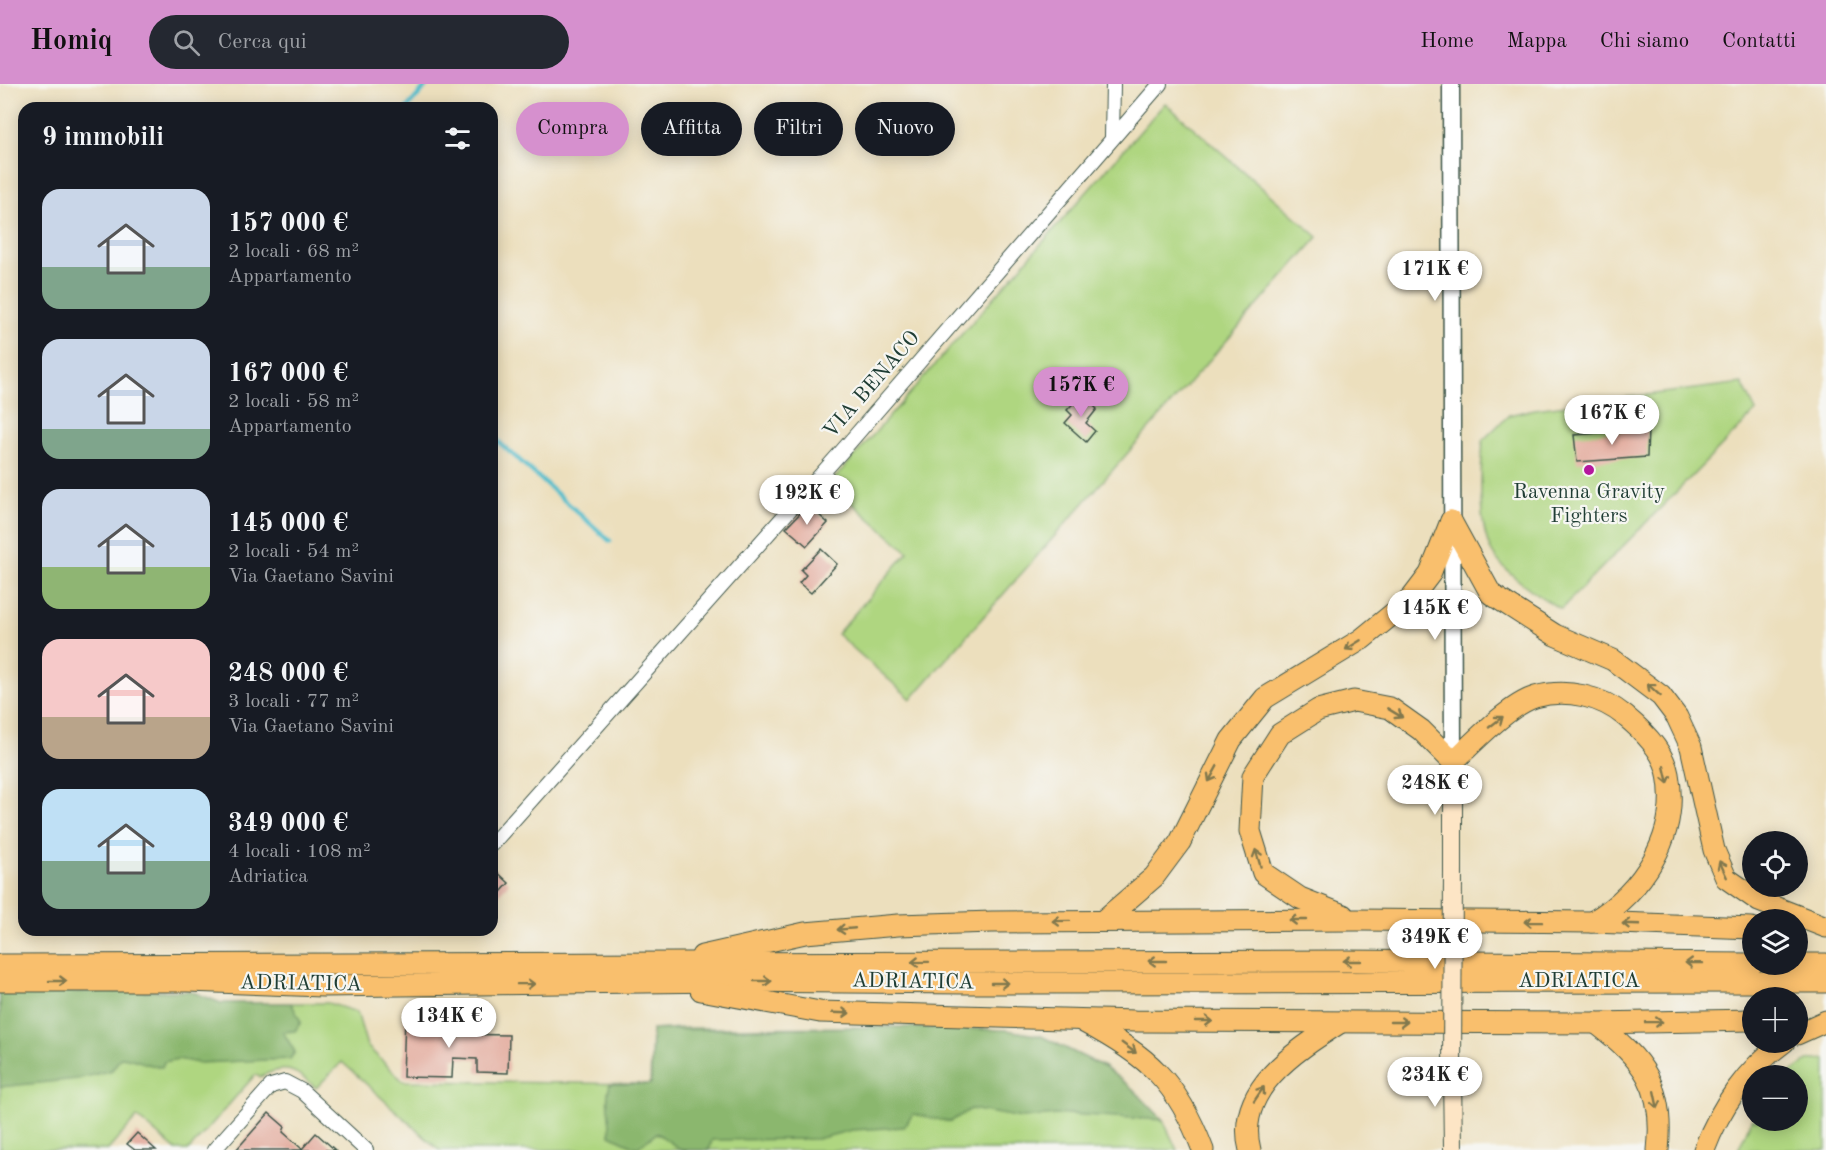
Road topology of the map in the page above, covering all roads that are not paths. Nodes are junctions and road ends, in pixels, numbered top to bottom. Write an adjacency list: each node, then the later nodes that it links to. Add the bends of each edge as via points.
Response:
1 (1113, 84): 4 (street)
2 (1160, 84): 4 (street, VIA BENACO)
3 (1451, 84): 5 (street)
4 (1112, 137): 7 (street, VIA BENACO, via 842,451)
5 (1451, 521): 6 (street); 8 (highway, one-way to 8, via 1430,574 1412,599 1362,639 1265,698 1231,740 1179,842 1154,877); 12 (highway, one-way to 5, via 1759,901 1726,878 1714,849 1691,747 1677,717 1661,696 1613,660 1555,635 1491,594)
6 (1453, 762): 9 (highway, one-way to 6, via 1300,898 1263,873 1250,831 1253,776 1280,734 1318,710 1354,701 1390,708 1421,730); 10 (highway, one-way to 10, via 1496,722 1534,697 1572,693 1611,705 1638,727 1668,772 1670,801 1662,844 1642,881 1613,909); 33 (main road, bridge)
7 (498, 837)
8 (1104, 920): 9 (highway, one-way to 8); 18 (highway, one-way to 18, via 898,925 805,933)
9 (1357, 920): 10 (highway, one-way to 9)
10 (1592, 922): 11 (highway, one-way to 10)
11 (1742, 928)
12 (1826, 929): 13 (highway)
13 (1808, 930)
14 (0, 964): 18 (highway, ADRIATICA)
15 (1742, 964): 18 (highway, ADRIATICA, one-way to 18, via 1298,961)
16 (1808, 964): 17 (highway)
17 (1826, 964)
18 (660, 973): 19 (highway, ADRIATICA, one-way to 18, via 323,986); 20 (highway, ADRIATICA, one-way to 20); 22 (highway, one-way to 22, via 820,1012)
19 (0, 981)
20 (1826, 982)
21 (1808, 1018): 23 (highway)
22 (1078, 1019): 25 (highway, one-way to 25); 31 (highway, one-way to 31, via 1127,1045 1161,1074 1191,1119)
23 (1826, 1019): 27 (highway)
24 (1742, 1020): 26 (highway, one-way to 24)
25 (1341, 1022): 26 (highway, one-way to 26); 32 (highway, one-way to 25, via 1251,1105 1275,1070 1300,1048)
26 (1596, 1023): 34 (highway, one-way to 34, via 1633,1054 1653,1085 1661,1123)
27 (1808, 1028)
28 (1768, 1053): 35 (highway, via 1743,1082 1712,1129)
29 (214, 1150): 30 (street, via 271,1086 285,1082 302,1091)
30 (366, 1150)
31 (1203, 1150)
32 (1250, 1150)
33 (1453, 1150)
34 (1658, 1150)
35 (1704, 1150)

